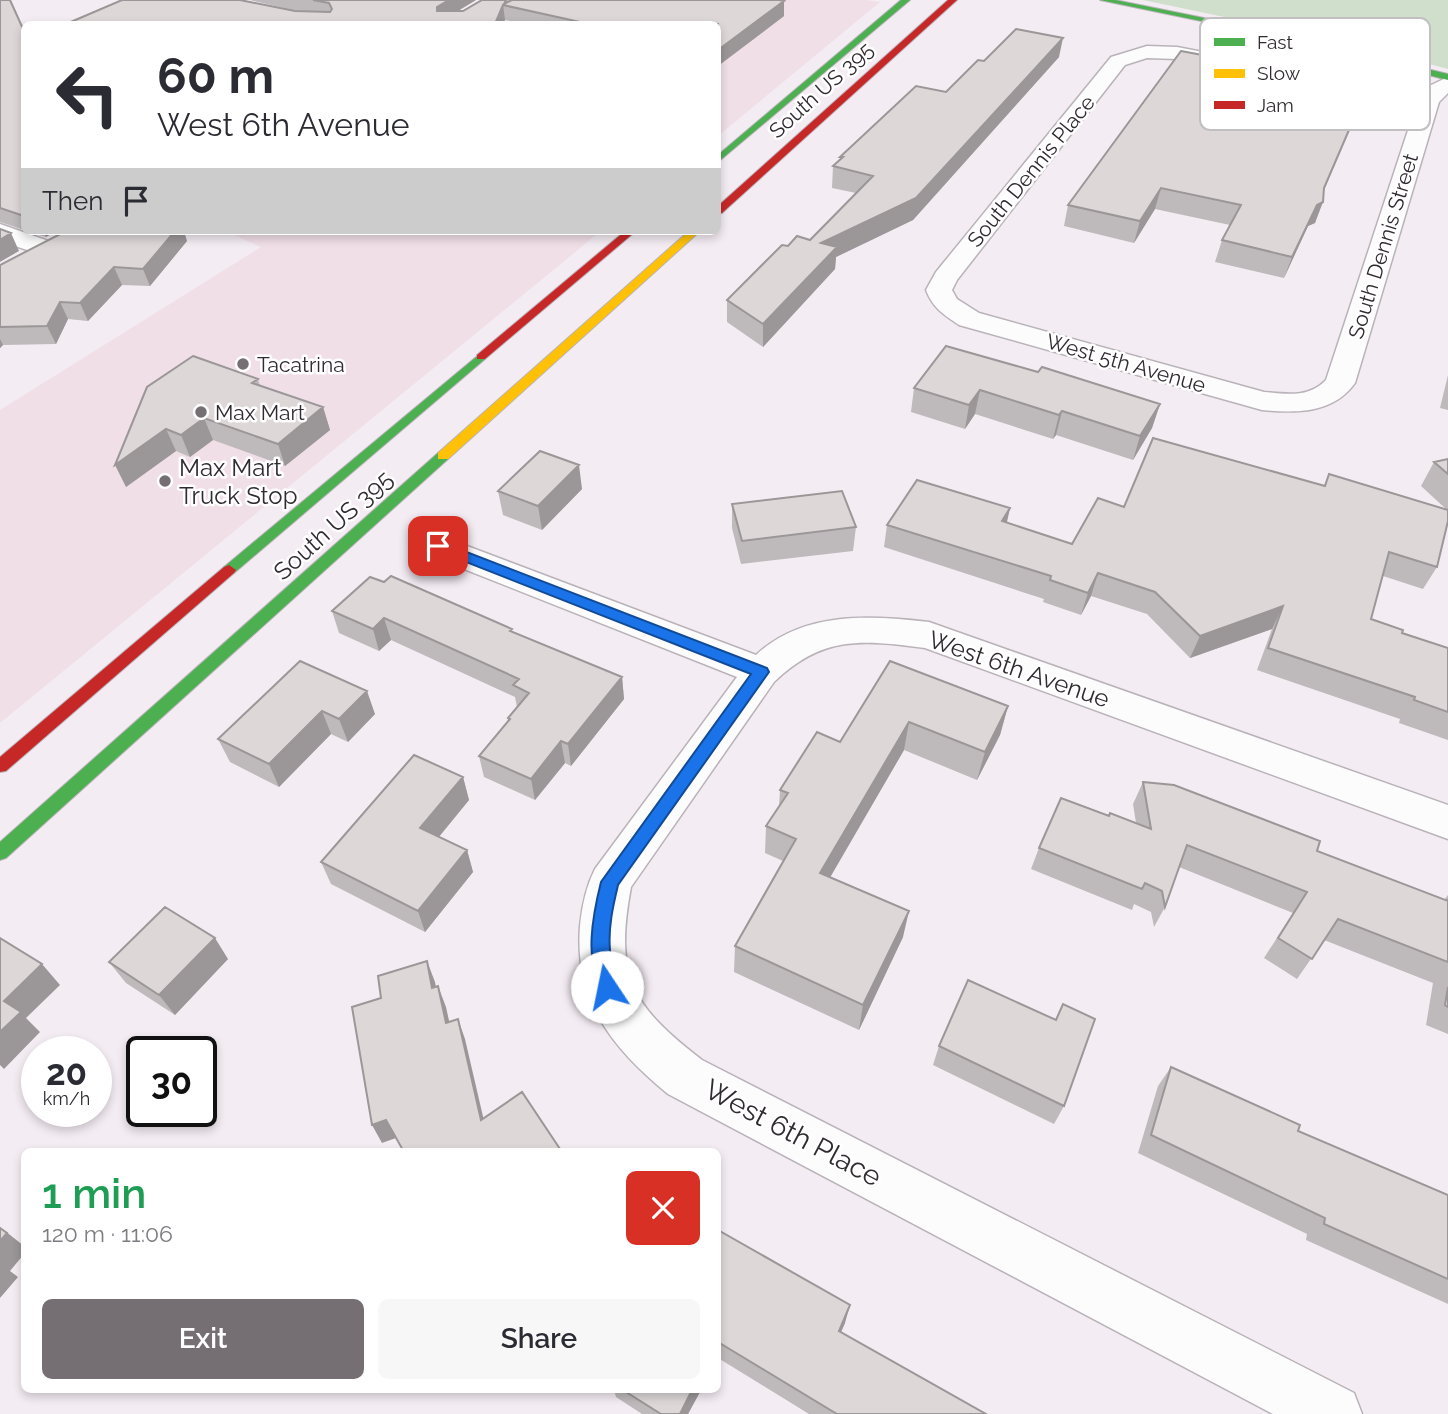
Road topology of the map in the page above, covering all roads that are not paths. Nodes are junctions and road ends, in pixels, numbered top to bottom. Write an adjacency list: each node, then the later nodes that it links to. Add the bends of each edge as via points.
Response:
1 (906, 0): 11 (main road, South US 395)
2 (953, 0): 12 (main road, South US 395)
3 (1104, 0): 4 (main road)
4 (1200, 19)
5 (1200, 58): 17 (street, South Dennis Place, via 1142,52 1118,61 945,278 939,290)
6 (1430, 72): 7 (main road)
7 (1448, 77)
8 (1448, 83): 9 (street)
9 (1430, 98)
10 (1418, 130): 18 (street, South Dennis Street, via 1340,383 1331,394)
11 (721, 156)
12 (721, 208)
13 (0, 232): 16 (street, via 59,243)
14 (626, 235): 21 (main road, South US 395)
15 (691, 235): 23 (main road, South US 395)
16 (24, 262)
17 (945, 304): 18 (street, West 5th Avenue, via 968,319 1262,401)
18 (1312, 403)
19 (438, 546): 20 (street)
20 (761, 672): 22 (street, West 6th Avenue, via 777,654 801,640 830,633 863,629 929,635); 24 (street, West 6th Place, via 610,882 600,950 607,987 626,1022 651,1052 685,1077)
21 (0, 766)
22 (1448, 822)
23 (0, 853)
24 (1333, 1414)

